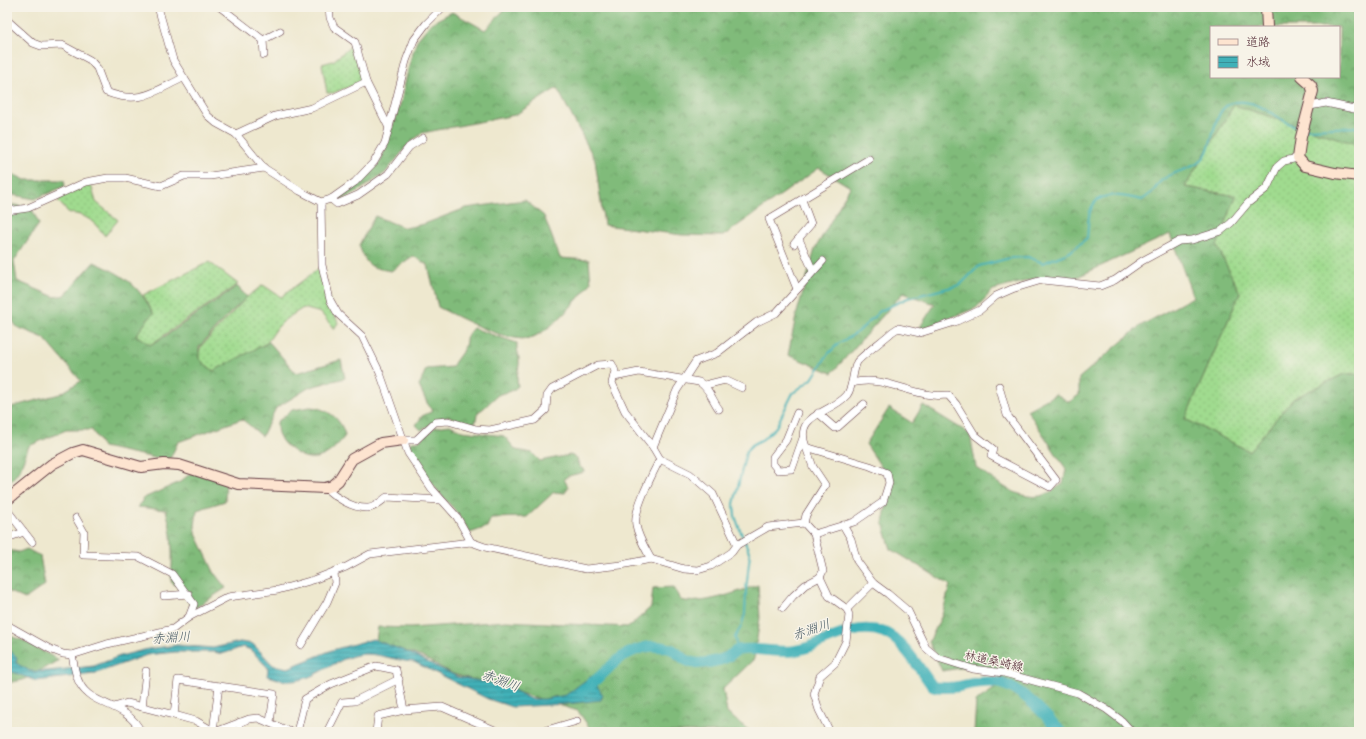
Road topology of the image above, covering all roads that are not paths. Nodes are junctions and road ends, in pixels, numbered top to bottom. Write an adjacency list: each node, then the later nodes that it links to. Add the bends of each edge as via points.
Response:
1 (158, 7): 11 (street, via 173,60)
2 (220, 7): 9 (street)
3 (329, 7): 13 (street, via 334,27 356,42)
4 (443, 7): 16 (street, via 414,40)
5 (1266, 7): 7 (street)
6 (7, 20): 11 (street, via 33,43 41,46 62,45 90,60 97,68 106,92 117,96 142,97)
7 (1267, 26)
8 (280, 31): 9 (street)
9 (262, 40): 10 (street)
10 (264, 55)
11 (183, 78): 17 (street, via 207,115 216,124)
12 (1303, 78): 14 (street, via 1311,85 1313,91)
13 (366, 82): 16 (street); 17 (street, via 312,108 275,116)
14 (1310, 106): 15 (street, via 1326,103); 19 (street)
15 (1359, 108)
16 (389, 128): 23 (street, via 385,143 374,162 355,182)
17 (236, 134): 21 (street)
18 (423, 138): 23 (street, via 410,147 388,174 358,196 337,204)
19 (1298, 158): 22 (street, via 1305,166); 32 (street, via 1284,161 1277,167 1267,188 1248,203 1221,231 1192,240 1179,241 1142,261 1115,280 1100,286 1042,280 996,296 980,310 955,322 920,333 898,328 858,360)
20 (869, 160): 24 (street)
21 (264, 168): 25 (street, via 300,192); 26 (street, via 210,176 184,176 162,186 125,178 108,178 86,182 28,208)
22 (1359, 176)
23 (331, 199): 25 (street)
24 (802, 200): 28 (street, via 811,224 797,241); 29 (street, via 769,219)
25 (321, 202): 41 (street, via 322,265 330,300 338,314 357,330 367,345 380,373)
26 (7, 211)
27 (823, 261): 28 (street)
28 (813, 271): 29 (street)
29 (797, 289): 31 (street, via 776,313 757,322 717,353 696,361)
30 (614, 377): 31 (street, via 639,372); 41 (street, via 612,364 598,365 565,381 552,389 547,396 546,410 535,420 490,430 476,430 448,421 435,422 416,440); 42 (street, via 612,383 625,411)
31 (684, 380): 33 (street); 42 (street, via 677,390)
32 (852, 384): 34 (street, via 861,381 887,383 933,395 948,396 956,404 975,435 993,449 990,456 1050,487 1056,480 1007,415); 39 (street, via 847,394 834,405)
33 (705, 385): 35 (street, via 725,380); 37 (street)
34 (999, 386)
35 (742, 388)
36 (864, 404): 39 (street, via 835,428)
37 (719, 409)
38 (797, 413): 40 (street, via 786,440 772,457 773,464 778,470 792,469)
39 (818, 413): 40 (street, via 807,422)
40 (803, 437): 43 (street)
41 (403, 440): 45 (street, via 381,443 352,459 338,481); 47 (street, via 417,466)
42 (653, 447): 44 (street)
43 (806, 447): 50 (street, via 813,467 825,485 806,515); 51 (street, via 887,473 889,483 882,502 854,522)
44 (660, 459): 57 (street, via 690,474 713,494); 58 (street, via 645,491 635,524)
45 (325, 488): 46 (street, via 238,484 179,465 141,467 83,450 52,464); 47 (street, via 344,502 367,509 387,497)
46 (7, 500)
47 (441, 500): 56 (street, via 457,517)
48 (7, 510): 52 (street)
49 (76, 518): 62 (street, via 84,532 83,555 139,557 172,574 182,590)
50 (804, 523): 53 (street); 57 (street, via 768,527)
51 (843, 525): 53 (street); 61 (street, 林道桑崎線, via 851,539 857,561)
52 (24, 532): 54 (street); 55 (street)
53 (814, 534): 60 (street, via 823,571)
54 (7, 538)
55 (32, 542)
56 (470, 542): 58 (street, via 586,569); 59 (street, via 370,554)
57 (738, 544): 58 (street, via 732,552 712,566 698,570 684,570)
58 (651, 559)
59 (334, 572): 66 (street, via 278,590 228,597); 68 (street, via 336,583)
60 (820, 577): 64 (street, via 805,585); 65 (street, via 829,596)
61 (873, 583): 65 (street); 90 (street, 林道桑崎線, via 908,611 926,648 938,658 973,669 1011,675 1078,693 1122,720)
62 (189, 594): 63 (street); 66 (street, via 194,604)
63 (164, 596)
64 (783, 608)
65 (847, 609): 89 (street, via 850,622 846,641 835,663 820,676 814,694)
66 (189, 617): 69 (street, via 173,629 106,644)
67 (8, 625): 69 (street, via 50,649)
68 (301, 645)
69 (72, 655): 73 (street, via 79,684 91,697)
70 (146, 671): 74 (street)
71 (400, 679): 75 (street); 85 (street, via 396,670 376,666 331,684 305,699); 86 (street, via 355,701 342,702)
72 (219, 686): 76 (street, via 178,680); 79 (street, via 274,694); 82 (street)
73 (114, 707): 74 (street, via 127,703); 81 (street, via 135,720)
74 (142, 707): 76 (street)
75 (404, 710): 80 (street, via 442,707); 87 (street, via 378,716)
76 (174, 715): 82 (street, via 196,721)
77 (578, 721): 88 (street)
78 (240, 722): 79 (street, via 258,718); 82 (street); 83 (street)
79 (270, 722): 84 (street)
80 (495, 731)
81 (141, 732)
82 (214, 732)
83 (240, 732)
84 (291, 732)
85 (297, 732)
86 (327, 732)
87 (376, 732)
88 (540, 732)
89 (830, 732)
90 (1132, 732)

